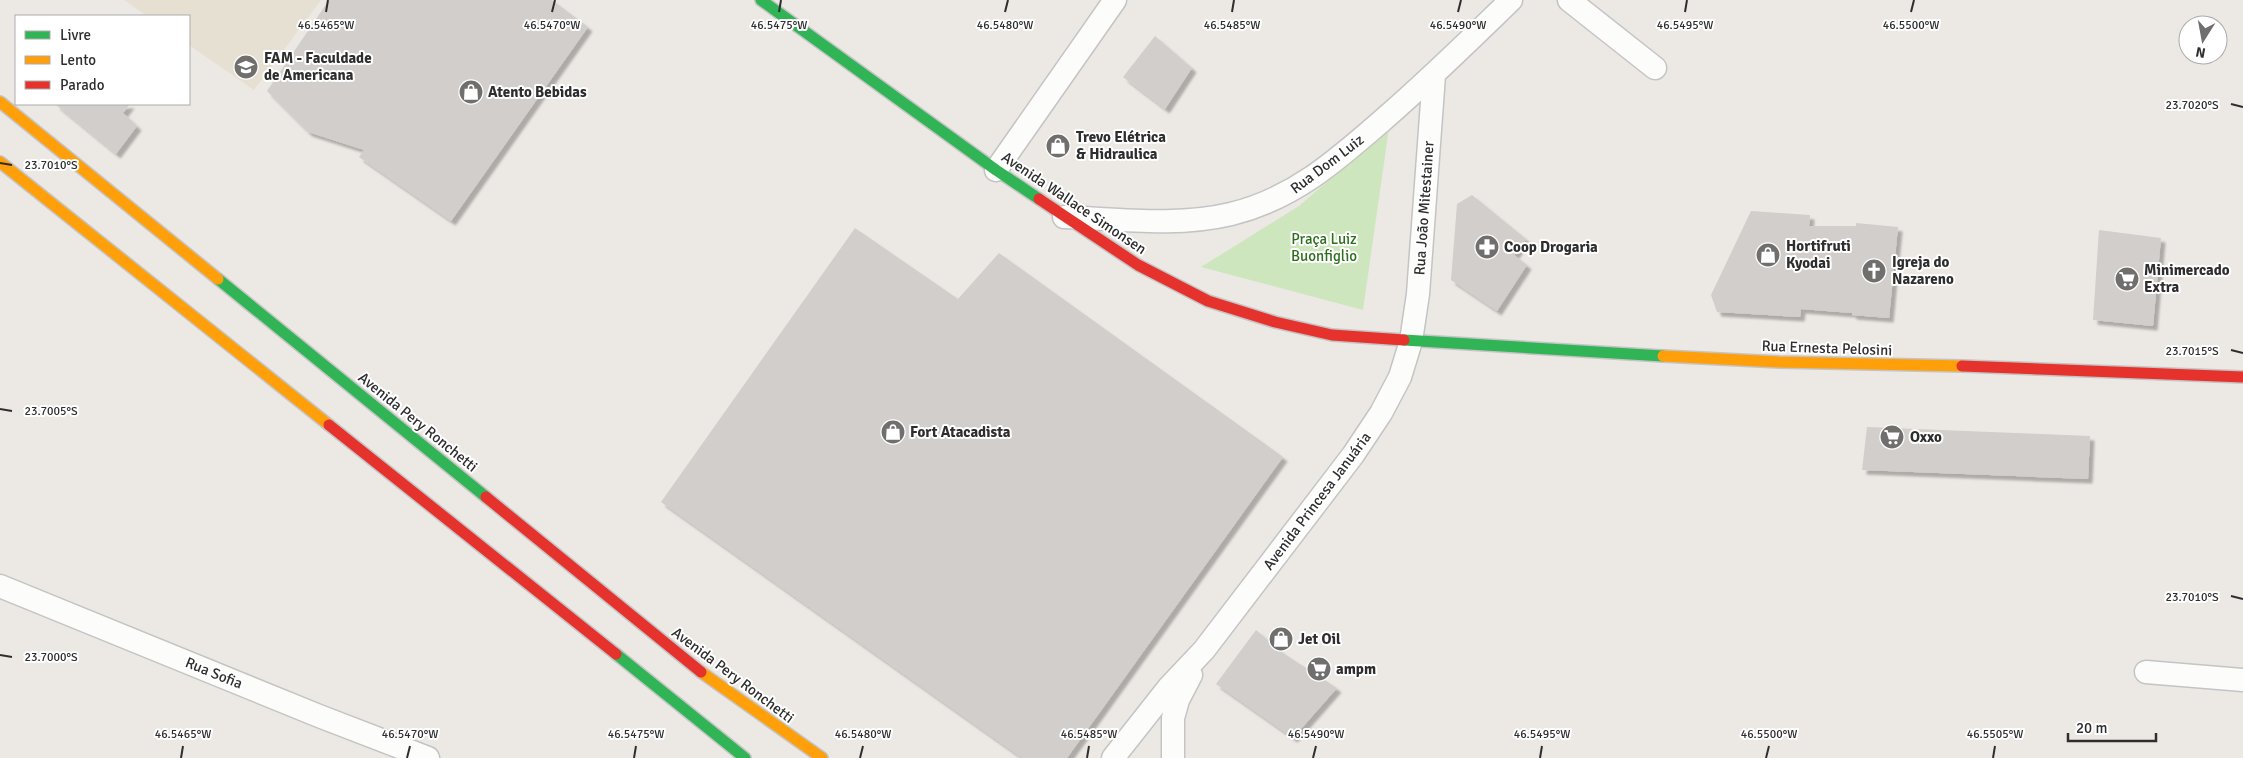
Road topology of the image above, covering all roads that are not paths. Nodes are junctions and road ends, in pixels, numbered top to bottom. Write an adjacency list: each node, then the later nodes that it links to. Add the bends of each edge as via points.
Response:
1 (760, 0): 9 (main road, Avenida Wallace Simonsen)
2 (1115, 0): 9 (street)
3 (1511, 0): 6 (street, Rua Dom Luiz)
4 (1569, 0): 5 (street)
5 (1655, 68)
6 (1434, 76): 10 (street, Rua Dom Luiz, via 1306,182 1264,205 1200,219); 11 (street, Rua João Mitestainer, via 1418,294)
7 (0, 102): 19 (main road, Avenida Pery Ronchetti, via 706,676)
8 (0, 162): 18 (main road)
9 (996, 170): 10 (main road, Avenida Wallace Simonsen)
10 (1064, 217): 11 (main road, Avenida Wallace Simonsen, via 1138,265 1208,301 1275,322 1332,335)
11 (1411, 341): 12 (main road, Rua Ernesta Pelosini, via 1779,362); 14 (street, Avenida Princesa Januária, via 1400,377 1358,448)
12 (2243, 377)
13 (0, 586): 17 (street, Rua Sofia)
14 (1204, 650): 20 (street, Avenida Princesa Januária); 21 (street, Avenida Princesa Januária, via 1172,718)
15 (2146, 672): 16 (street)
16 (2243, 680)
17 (428, 758)
18 (745, 758)
19 (822, 758)
20 (1114, 758)
21 (1173, 758)

